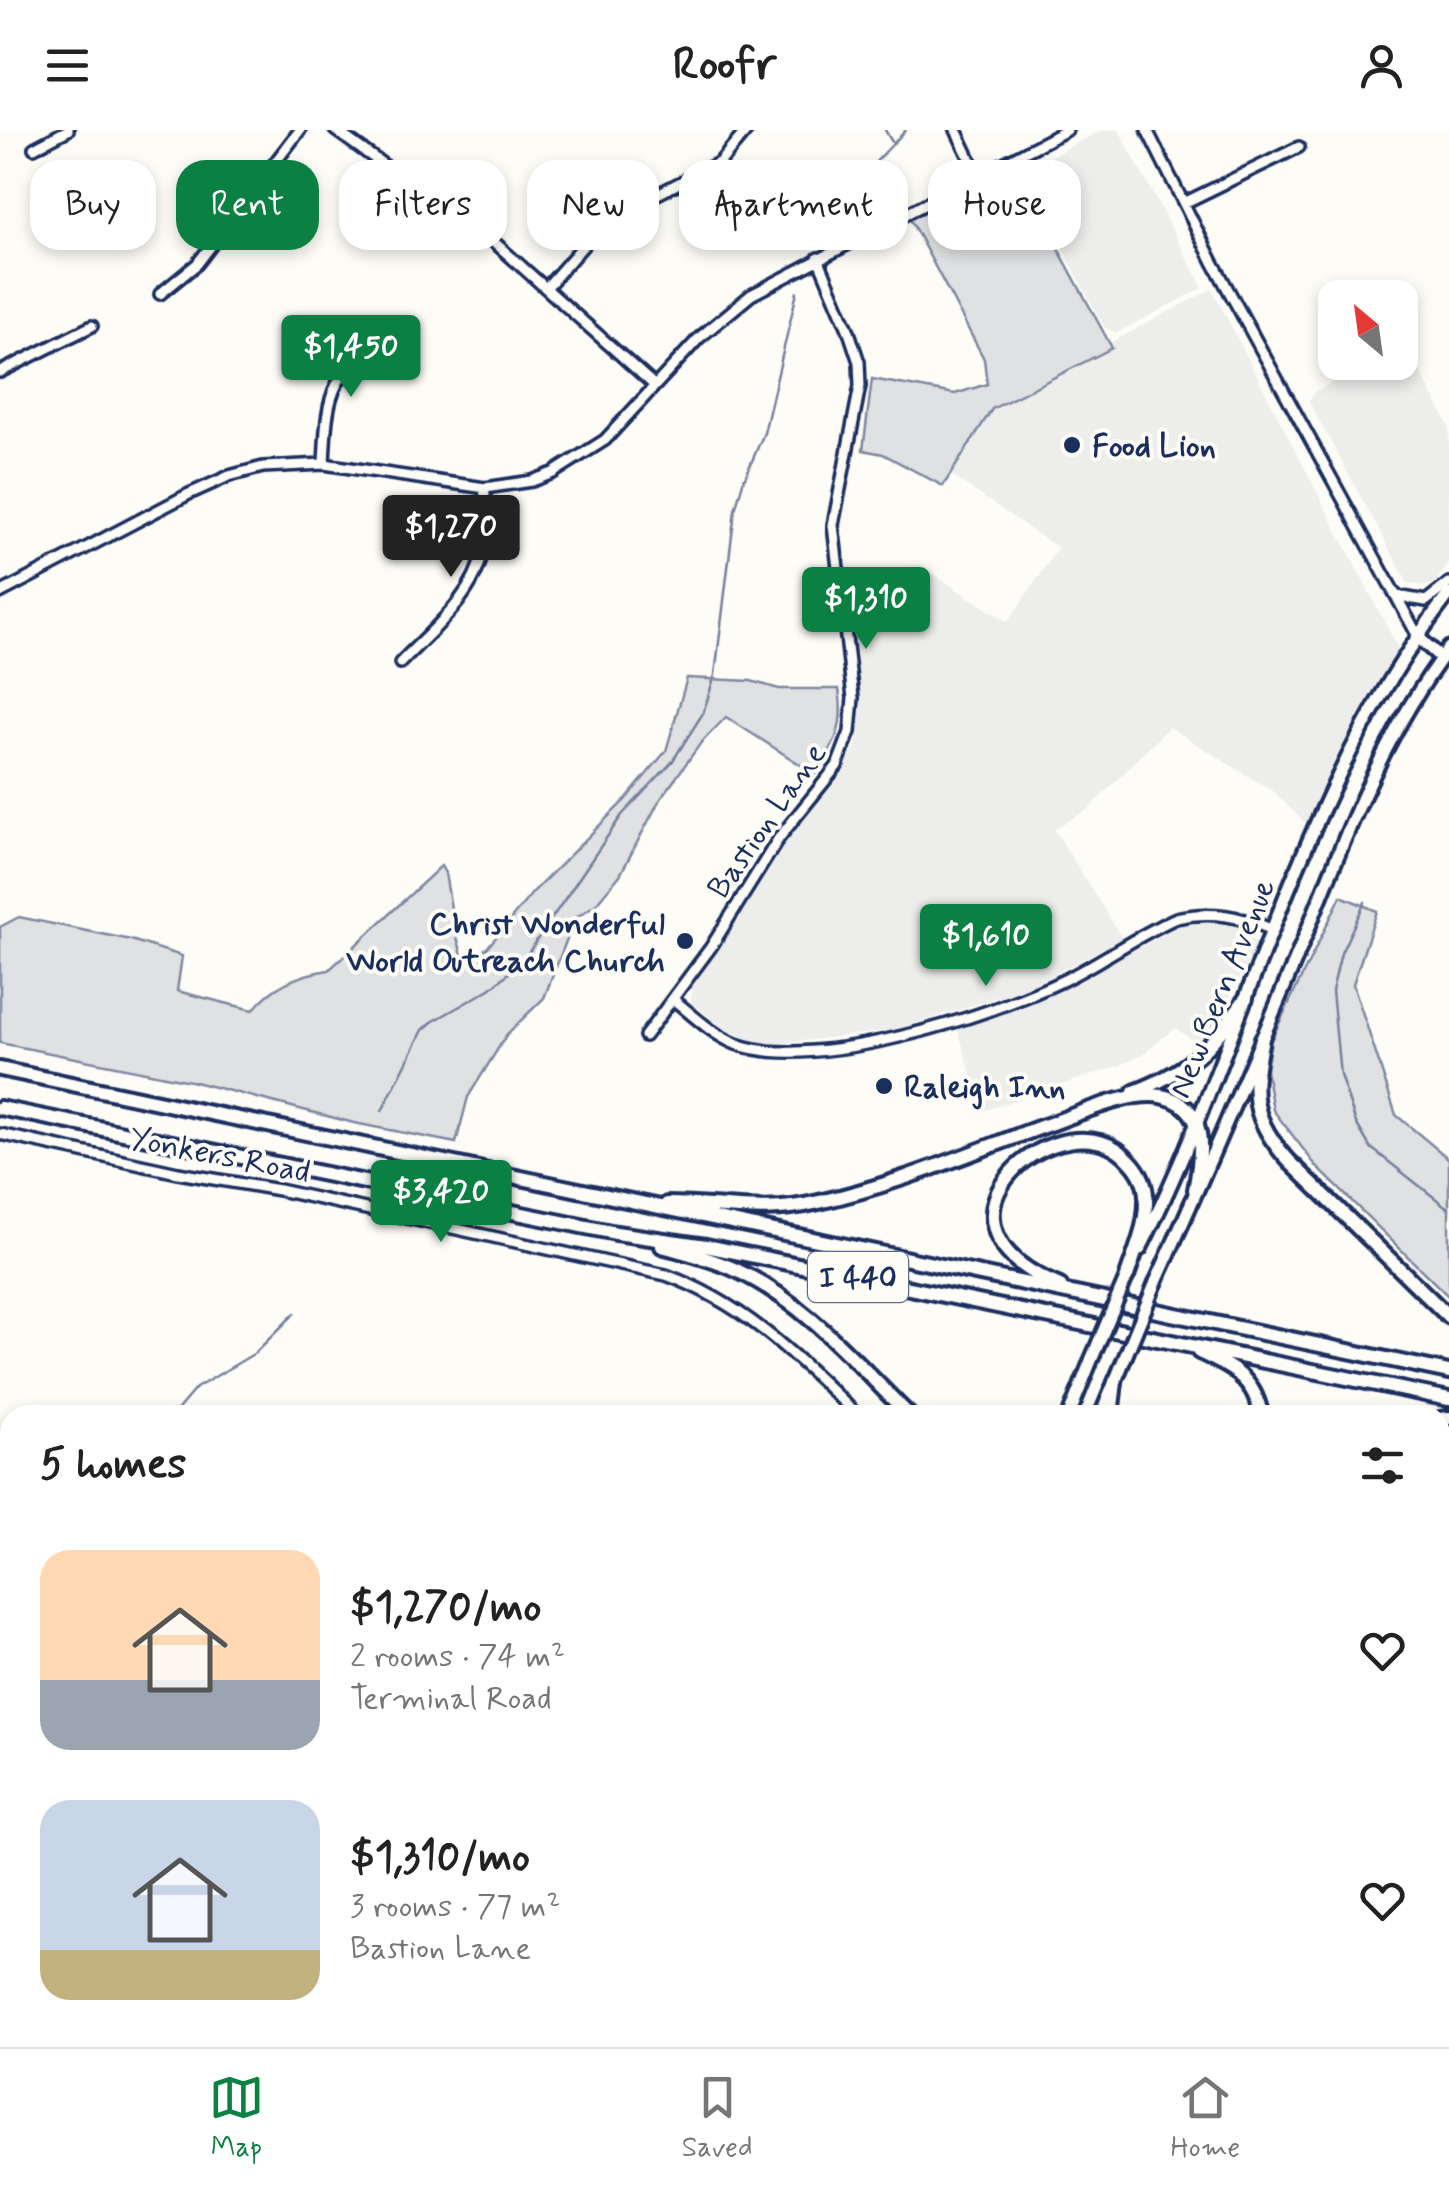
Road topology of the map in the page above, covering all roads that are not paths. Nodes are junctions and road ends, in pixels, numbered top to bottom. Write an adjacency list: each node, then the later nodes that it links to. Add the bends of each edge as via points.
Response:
1 (68, 130): 9 (street)
2 (300, 130): 16 (street, via 197,264)
3 (336, 130): 15 (street, via 465,216)
4 (747, 130): 15 (street, via 720,162 596,231)
5 (956, 130): 10 (street)
6 (1068, 130): 11 (street)
7 (1147, 130): 13 (street)
8 (1299, 147): 13 (street)
9 (34, 148)
10 (970, 160)
11 (1009, 160)
12 (928, 202): 14 (street)
13 (1184, 203): 28 (street)
14 (818, 258): 22 (street, via 733,308); 34 (street, Bastion Lane, via 859,362 860,400 833,525 853,698 850,732 837,766 766,856)
15 (546, 288): 22 (street)
16 (160, 294)
17 (92, 326): 21 (street)
18 (309, 332): 20 (street)
19 (404, 351): 20 (street)
20 (346, 370): 23 (street, via 327,408)
21 (0, 372)
22 (654, 385): 24 (street, via 604,440 571,464 532,481)
23 (324, 464): 24 (street); 26 (street, via 263,467 215,482)
24 (485, 488): 31 (street, via 484,547 476,571 453,608)
25 (1449, 583): 28 (street, via 1426,601)
26 (0, 593)
27 (1449, 594): 29 (main road, New Bern Avenue)
28 (1396, 596): 29 (street)
29 (1419, 638): 30 (main road); 32 (main road, New Bern Avenue, via 1343,768)
30 (1445, 653): 36 (main road, New Bern Avenue, via 1362,800)
31 (400, 663)
32 (1274, 930): 33 (main road, New Bern Avenue); 34 (street, via 1230,914 1176,918 1043,990 894,1040 802,1052 766,1052 728,1041)
33 (1246, 998): 39 (highway, via 1190,1064); 40 (main road, New Bern Avenue)
34 (674, 1000): 35 (street, Bastion Lane)
35 (644, 1036)
36 (1262, 1038): 42 (main road, New Bern Avenue); 47 (highway, via 1253,1095 1268,1135)
37 (0, 1069): 43 (highway, I 440)
38 (0, 1108): 44 (highway, I 440)
39 (1080, 1113): 40 (highway, via 1158,1095 1181,1105); 43 (highway, via 816,1203 752,1211)
40 (1196, 1122): 42 (highway, via 1203,1153); 45 (main road, New Bern Avenue)
41 (0, 1134): 52 (street, Yonkers Road, via 666,1275 756,1322)
42 (1196, 1190): 50 (main road, New Bern Avenue, bridge)
43 (636, 1204): 46 (highway, I 440)
44 (616, 1233): 48 (highway, I 440); 53 (highway, via 722,1264 763,1285 813,1322)
45 (1127, 1276): 46 (highway, via 1146,1203 1134,1164 1114,1146 1084,1139 1029,1158 996,1194 998,1242 1023,1269); 54 (main road, New Bern Avenue, bridge)
46 (1090, 1298): 49 (highway, I 440)
47 (1449, 1317)
48 (1179, 1342): 51 (highway, I 440); 57 (highway, via 1242,1376)
49 (1449, 1372)
50 (1114, 1382): 55 (main road, New Bern Avenue); 56 (highway)
51 (1449, 1398)
52 (846, 1405)
53 (899, 1405)
54 (1074, 1405)
55 (1105, 1405)
56 (1111, 1405)
57 (1259, 1405)

